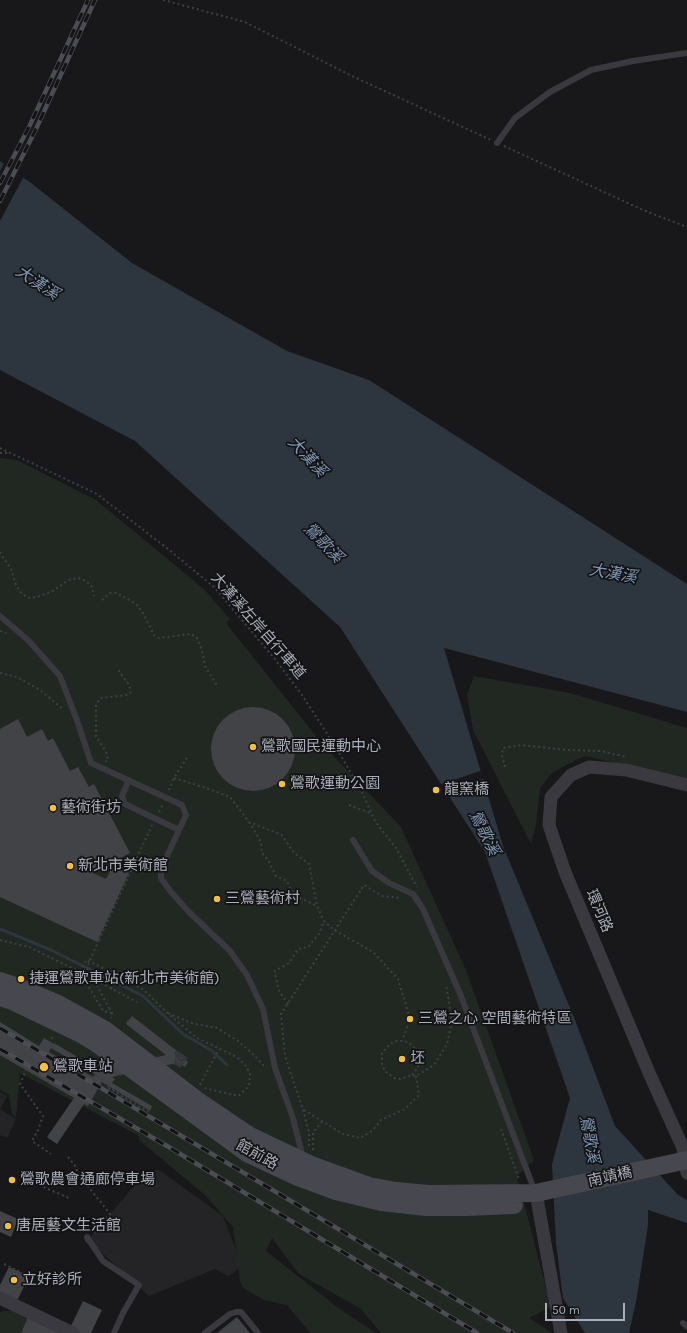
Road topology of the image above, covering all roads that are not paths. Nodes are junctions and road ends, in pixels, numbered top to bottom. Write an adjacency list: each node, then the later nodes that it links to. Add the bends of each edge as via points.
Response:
1 (687, 53): 2 (lane, via 591,70 550,92 515,118)
2 (497, 143)
3 (0, 616): 4 (lane, via 28,640 60,676 91,763)
4 (129, 780): 6 (lane, via 122,796 125,804); 6 (lane, via 182,805 186,815)
5 (687, 785): 11 (street, 環河路, via 626,770 589,767 571,775 551,797 549,825 565,872 683,1148)
6 (179, 830): 10 (lane, via 161,869 161,878 189,912 230,951 247,975 263,1009 275,1068)
7 (353, 840): 12 (lane, via 372,871 389,883 413,894 423,910)
8 (0, 981): 10 (street, 館前路, via 56,1003 105,1030 198,1101 250,1136)
9 (0, 997): 12 (street, 館前路, via 96,1043 247,1153 298,1177 336,1191 380,1202 426,1207 466,1207)
10 (305, 1157): 12 (street, 館前路, via 364,1184 396,1191)
11 (682, 1167): 12 (street, 南靖橋)
12 (543, 1198): 19 (street)
13 (88, 1240): 16 (lane, via 87,1237 103,1261 139,1285)
14 (0, 1298): 15 (street)
15 (73, 1333)
16 (114, 1333)
17 (205, 1333): 18 (lane, via 236,1312 241,1312)
18 (258, 1333)
19 (561, 1333)

